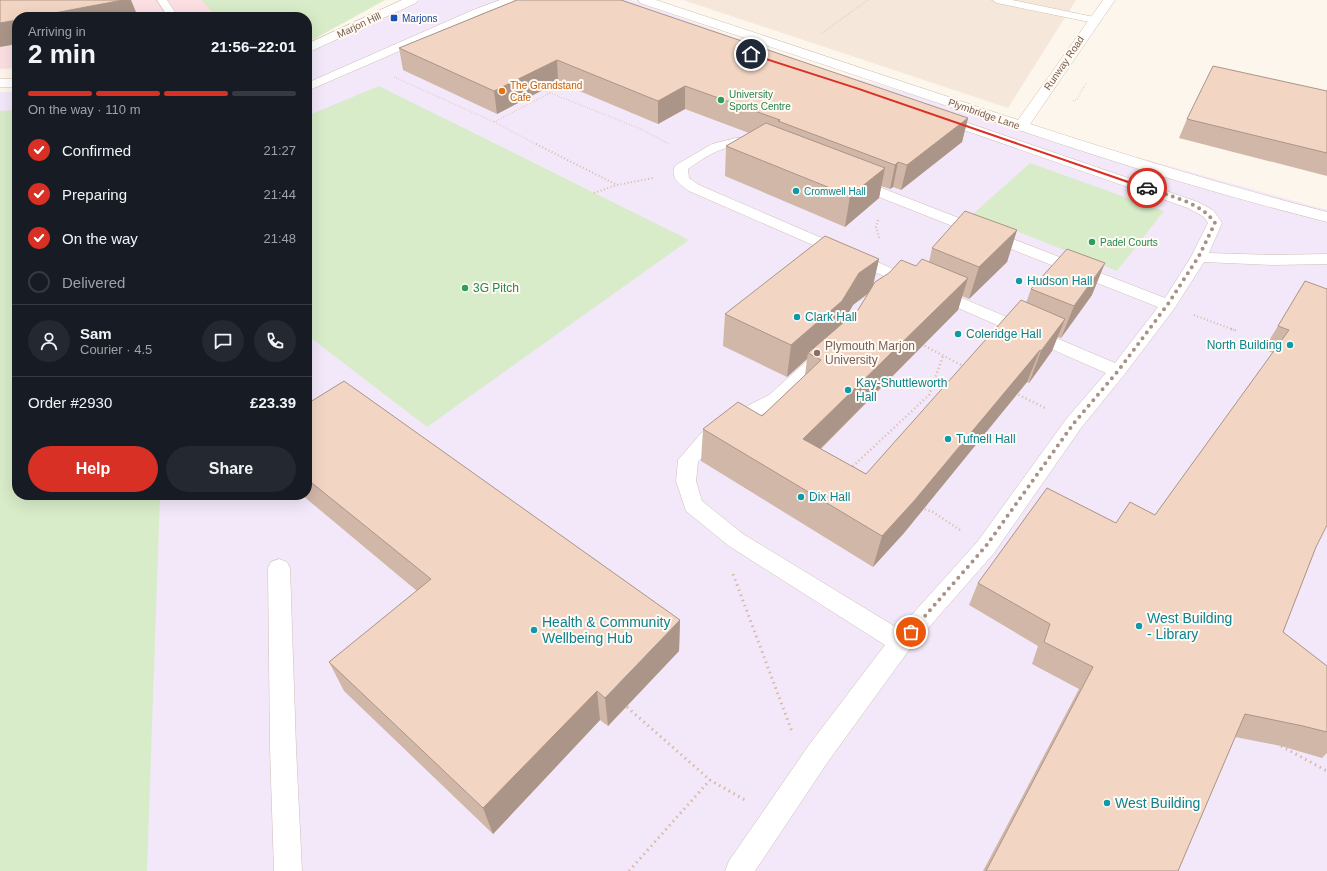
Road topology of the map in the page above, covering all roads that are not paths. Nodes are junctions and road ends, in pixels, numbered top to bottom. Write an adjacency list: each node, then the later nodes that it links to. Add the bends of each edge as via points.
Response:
1 (162, 0): 7 (lane)
2 (412, 0): 9 (street, Marjon Hill)
3 (509, 0): 12 (lane)
4 (644, 0): 14 (street, Plymbridge Lane)
5 (998, 0): 8 (lane)
6 (1109, 0): 8 (street, Runway Road)
7 (170, 12)
8 (1094, 20): 14 (street, Runway Road)
9 (312, 47)
10 (12, 82): 11 (street)
11 (0, 83)
12 (312, 84)
13 (933, 115): 18 (lane, via 1193,205 1209,214 1215,223)
14 (1020, 127): 17 (street, Plymbridge Lane, via 1129,162)
15 (768, 148): 22 (lane, via 753,142 719,145 681,168 682,180 694,188 890,280)
16 (842, 177): 20 (lane)
17 (1327, 217)
18 (1199, 256): 19 (lane, via 1273,260); 20 (lane)
19 (1327, 259)
20 (1168, 304): 22 (lane)
21 (840, 342): 24 (lane, via 775,399 747,414 735,417 710,436 688,460 686,481 693,505 736,540)
22 (1118, 371): 24 (lane, via 1074,423 986,546)
23 (279, 568): 25 (lane)
24 (901, 643): 26 (lane, via 818,754)
25 (288, 871)
26 (739, 871)

